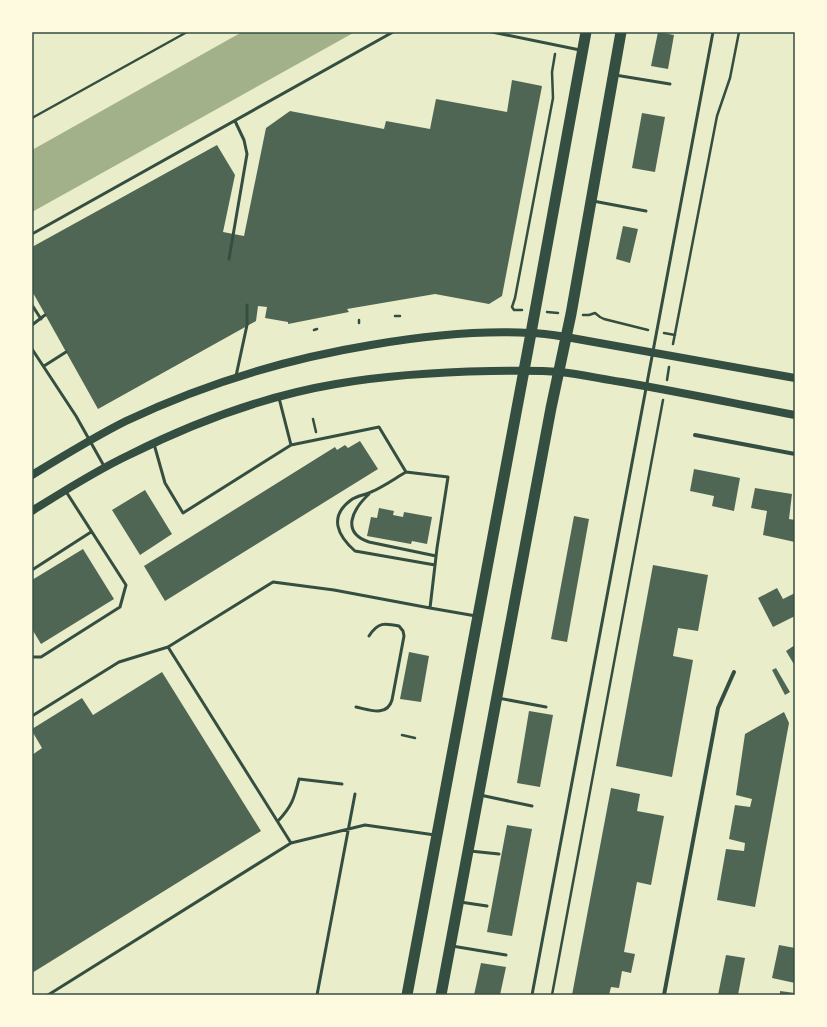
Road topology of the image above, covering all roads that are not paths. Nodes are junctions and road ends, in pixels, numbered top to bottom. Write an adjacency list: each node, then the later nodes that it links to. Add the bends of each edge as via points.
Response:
1 (393, 32): 9 (lane)
2 (492, 32): 6 (lane)
3 (586, 32): 6 (highway)
4 (621, 32): 7 (highway)
5 (713, 32): 23 (lane)
6 (582, 51): 19 (highway)
7 (614, 74): 8 (lane); 10 (highway)
8 (670, 84)
9 (235, 121): 12 (lane); 13 (lane, via 247,154)
10 (591, 200): 11 (lane); 20 (highway)
11 (646, 211)
12 (32, 234)
13 (228, 259)
14 (32, 304): 17 (lane)
15 (247, 304): 27 (lane, via 247,325)
16 (45, 315): 17 (lane)
17 (41, 319): 18 (lane)
18 (32, 325)
19 (531, 333): 20 (main road); 25 (highway); 27 (main road, via 476,332 411,338 321,354)
20 (566, 337): 23 (main road); 26 (highway)
21 (32, 349): 24 (lane)
22 (66, 352): 24 (lane)
23 (653, 352): 28 (main road); 29 (lane)
24 (44, 366): 33 (lane)
25 (524, 372): 26 (main road); 30 (main road, via 460,371 384,378 334,384); 48 (highway)
26 (558, 372): 29 (main road); 53 (highway)
27 (236, 377): 33 (main road, via 135,417)
28 (795, 378)
29 (646, 386): 31 (main road); 75 (lane)
30 (279, 398): 34 (main road, via 239,410); 35 (lane)
31 (795, 415)
32 (695, 435): 36 (street)
33 (89, 440): 37 (lane); 39 (main road)
34 (154, 443): 35 (lane, via 165,483 183,513); 37 (main road)
35 (291, 445): 38 (lane, via 379,426)
36 (795, 454)
37 (104, 468): 40 (main road)
38 (406, 472): 41 (lane); 44 (lane, via 448,477)
39 (32, 475)
40 (65, 490): 42 (main road); 43 (lane)
41 (370, 493): 44 (lane, via 359,504 353,517 352,526 355,534 369,542); 45 (lane, via 351,500 337,519 339,533 345,542 355,551)
42 (32, 511)
43 (91, 532): 46 (lane); 51 (lane, via 126,585 120,607 41,657)
44 (436, 556): 45 (lane)
45 (435, 565): 47 (lane)
46 (32, 570)
47 (430, 608): 48 (lane); 50 (lane, via 334,590 273,582)
48 (477, 617): 63 (highway)
49 (369, 636): 54 (lane, via 376,627 385,624 399,626 404,636 389,707 378,712)
50 (168, 647): 56 (lane, via 119,662); 61 (lane)
51 (32, 657)
52 (734, 672): 76 (street, via 718,708)
53 (496, 698): 55 (lane); 59 (highway)
54 (356, 707)
55 (546, 707)
56 (32, 716)
57 (342, 784): 61 (lane, via 299,779 294,799)
58 (355, 794): 62 (lane)
59 (478, 795): 60 (lane); 65 (highway)
60 (532, 806)
61 (278, 821): 64 (lane)
62 (348, 829): 63 (lane, via 365,825); 64 (lane); 72 (lane)
63 (437, 836): 73 (highway)
64 (291, 843): 71 (lane)
65 (468, 851): 66 (lane); 67 (highway)
66 (499, 854)
67 (458, 902): 68 (lane); 69 (highway)
68 (487, 906)
69 (450, 946): 70 (lane); 74 (highway)
70 (506, 955)
71 (48, 995)
72 (316, 995)
73 (407, 995)
74 (441, 995)
75 (532, 995)
76 (664, 995)

